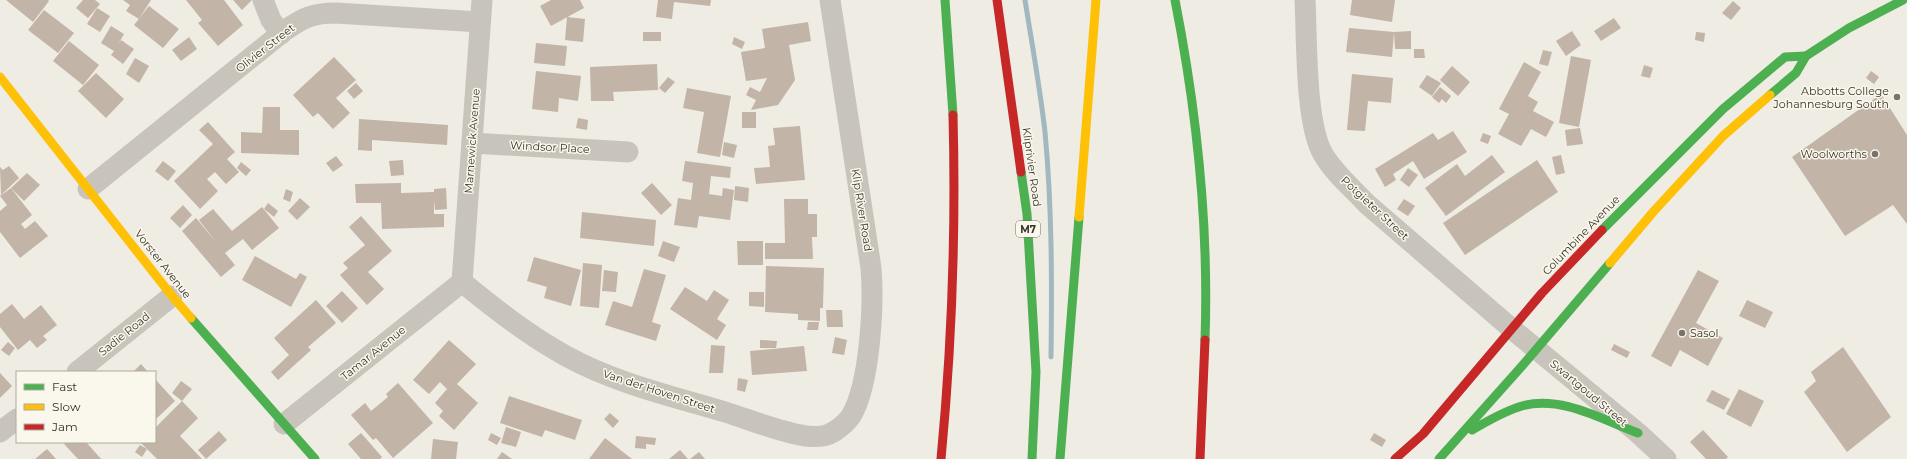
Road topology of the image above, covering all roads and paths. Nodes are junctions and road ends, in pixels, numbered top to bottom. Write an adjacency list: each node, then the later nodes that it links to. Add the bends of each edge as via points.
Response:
1 (263, 0): 11 (street, via 271,20)
2 (482, 0): 10 (street, Marnewick Avenue)
3 (830, 0): 22 (street, Klip River Road, via 873,293 863,379)
4 (945, 0): 29 (main road, via 954,154 953,273)
5 (997, 0): 30 (main road, Kliprivier Road / M7, via 1027,214 1036,372)
6 (1096, 0): 31 (main road)
7 (1175, 0): 32 (main road, via 1198,136 1205,233 1205,336)
8 (1305, 0): 19 (street, Potgieter Street, via 1310,98 1314,126 1322,153 1346,184 1367,204)
9 (1903, 0): 12 (main road, via 1849,28)
10 (480, 22): 11 (street, Olivier Street, via 325,13 304,18); 14 (street, Marnewick Avenue)
11 (281, 34): 16 (street, Olivier Street)
12 (1806, 56): 19 (main road, Columbine Avenue, via 1785,57 1723,109 1573,260); 20 (main road, via 1796,73 1723,136 1692,168)
13 (0, 77): 16 (main road, Vorster Avenue)
14 (472, 143): 15 (street, Windsor Place); 17 (street, Marnewick Avenue)
15 (628, 152)
16 (88, 189): 18 (main road, Vorster Avenue)
17 (462, 282): 22 (street, Van der Hoven Street, via 528,333 589,368 629,383 806,436 828,435); 24 (street, Tamar Avenue)
18 (172, 296): 21 (street, Sadie Road); 24 (main road, Vorster Avenue)
19 (1512, 329): 20 (street, Swartgoud Street); 33 (main road, Columbine Avenue, via 1422,434)
20 (1537, 349): 26 (street, Swartgoud Street); 27 (main road)
21 (78, 371)
22 (850, 418)
23 (16, 420): 25 (street)
24 (284, 424): 28 (main road, Vorster Avenue)
25 (0, 432)
26 (1638, 433): 27 (main road, via 1568,408 1531,404 1512,409); 35 (street, Swartgoud Street)
27 (1462, 435): 34 (main road)
28 (315, 459)
29 (941, 459)
30 (1032, 459)
31 (1060, 459)
32 (1200, 459)
33 (1395, 459)
34 (1439, 459)
35 (1666, 459)

